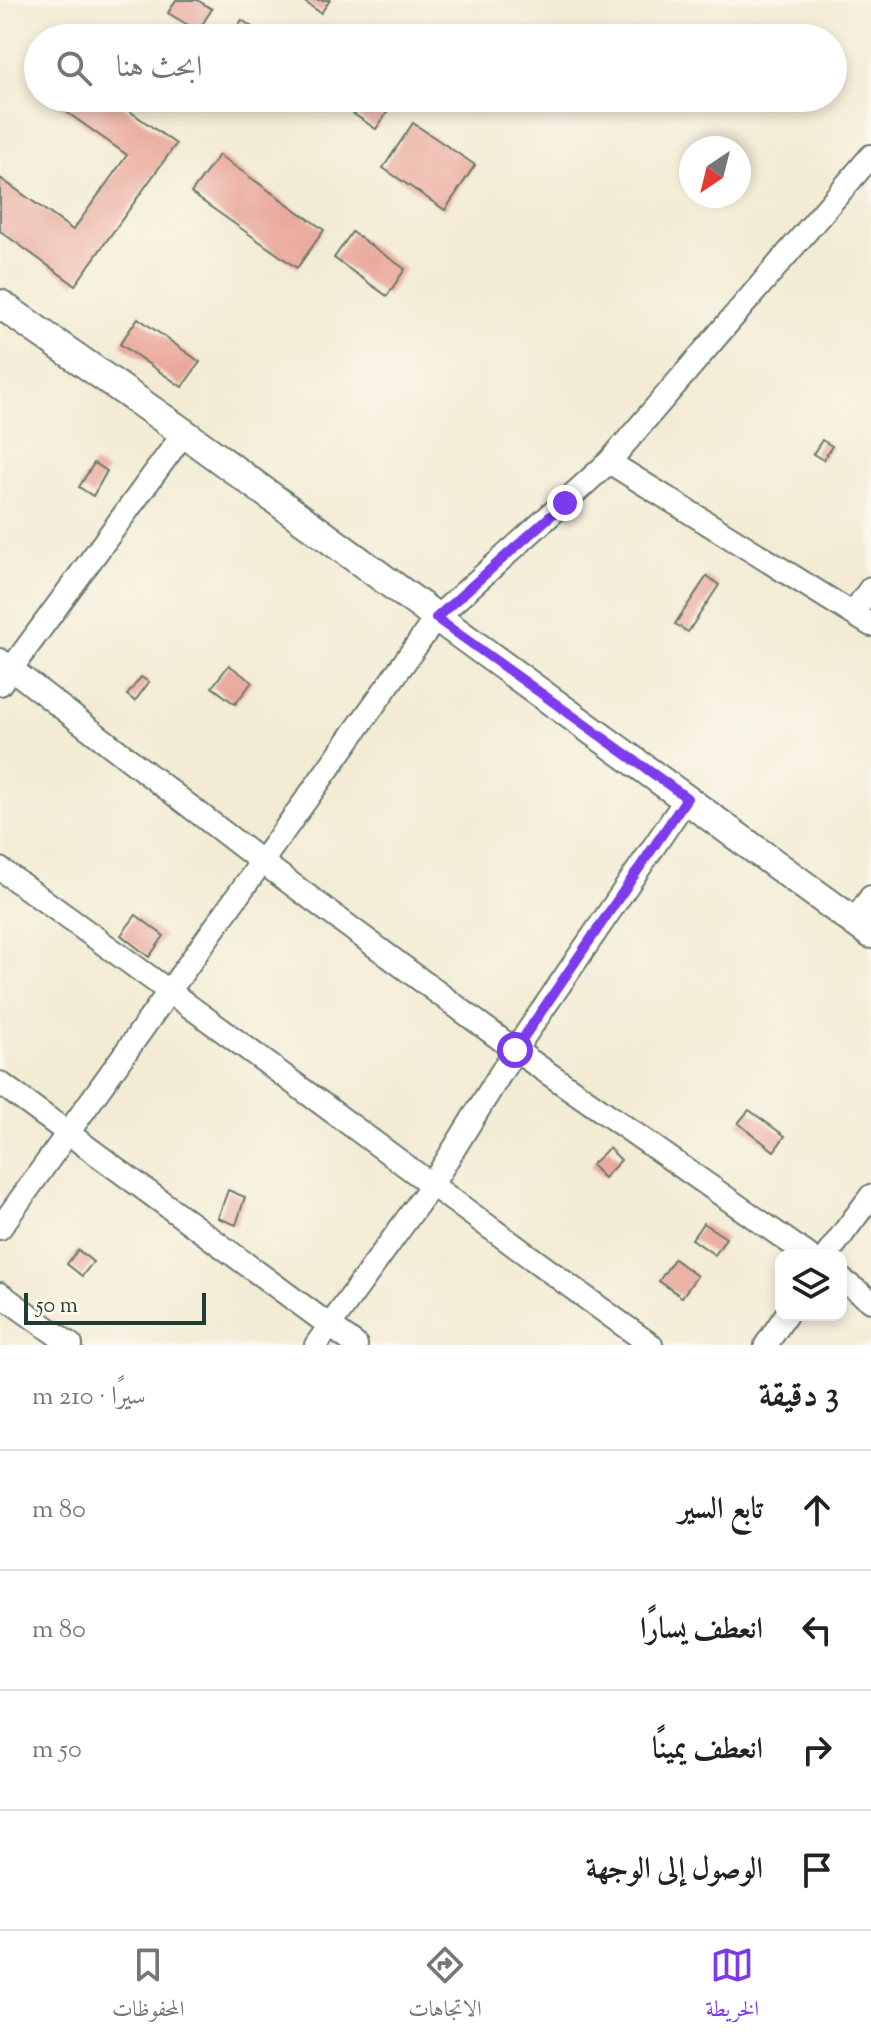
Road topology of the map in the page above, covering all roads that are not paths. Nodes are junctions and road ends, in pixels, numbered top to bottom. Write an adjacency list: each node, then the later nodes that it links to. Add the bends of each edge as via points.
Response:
1 (871, 156): 4 (street)
2 (0, 304): 3 (street)
3 (184, 433): 6 (street); 8 (street)
4 (609, 462): 6 (street); 7 (street)
5 (871, 588): 7 (street)
6 (436, 618): 9 (street); 10 (street)
7 (862, 619)
8 (4, 671): 10 (street)
9 (687, 798): 13 (street); 15 (street)
10 (262, 862): 14 (street); 15 (street)
11 (0, 869): 14 (street)
12 (871, 897): 13 (street)
13 (863, 927)
14 (171, 991): 17 (street); 18 (street)
15 (515, 1050): 18 (street); 21 (street)
16 (0, 1083): 17 (street)
17 (69, 1133): 20 (street); 27 (street)
18 (431, 1186): 27 (street); 31 (street)
19 (871, 1196): 22 (street)
20 (0, 1228)
21 (799, 1249)
22 (831, 1249)
23 (847, 1283): 25 (street)
24 (0, 1294): 28 (street)
25 (871, 1301)
26 (782, 1321): 32 (street)
27 (329, 1326): 29 (street); 30 (street)
28 (71, 1345)
29 (316, 1345)
30 (356, 1345)
31 (651, 1345)
32 (766, 1345)

